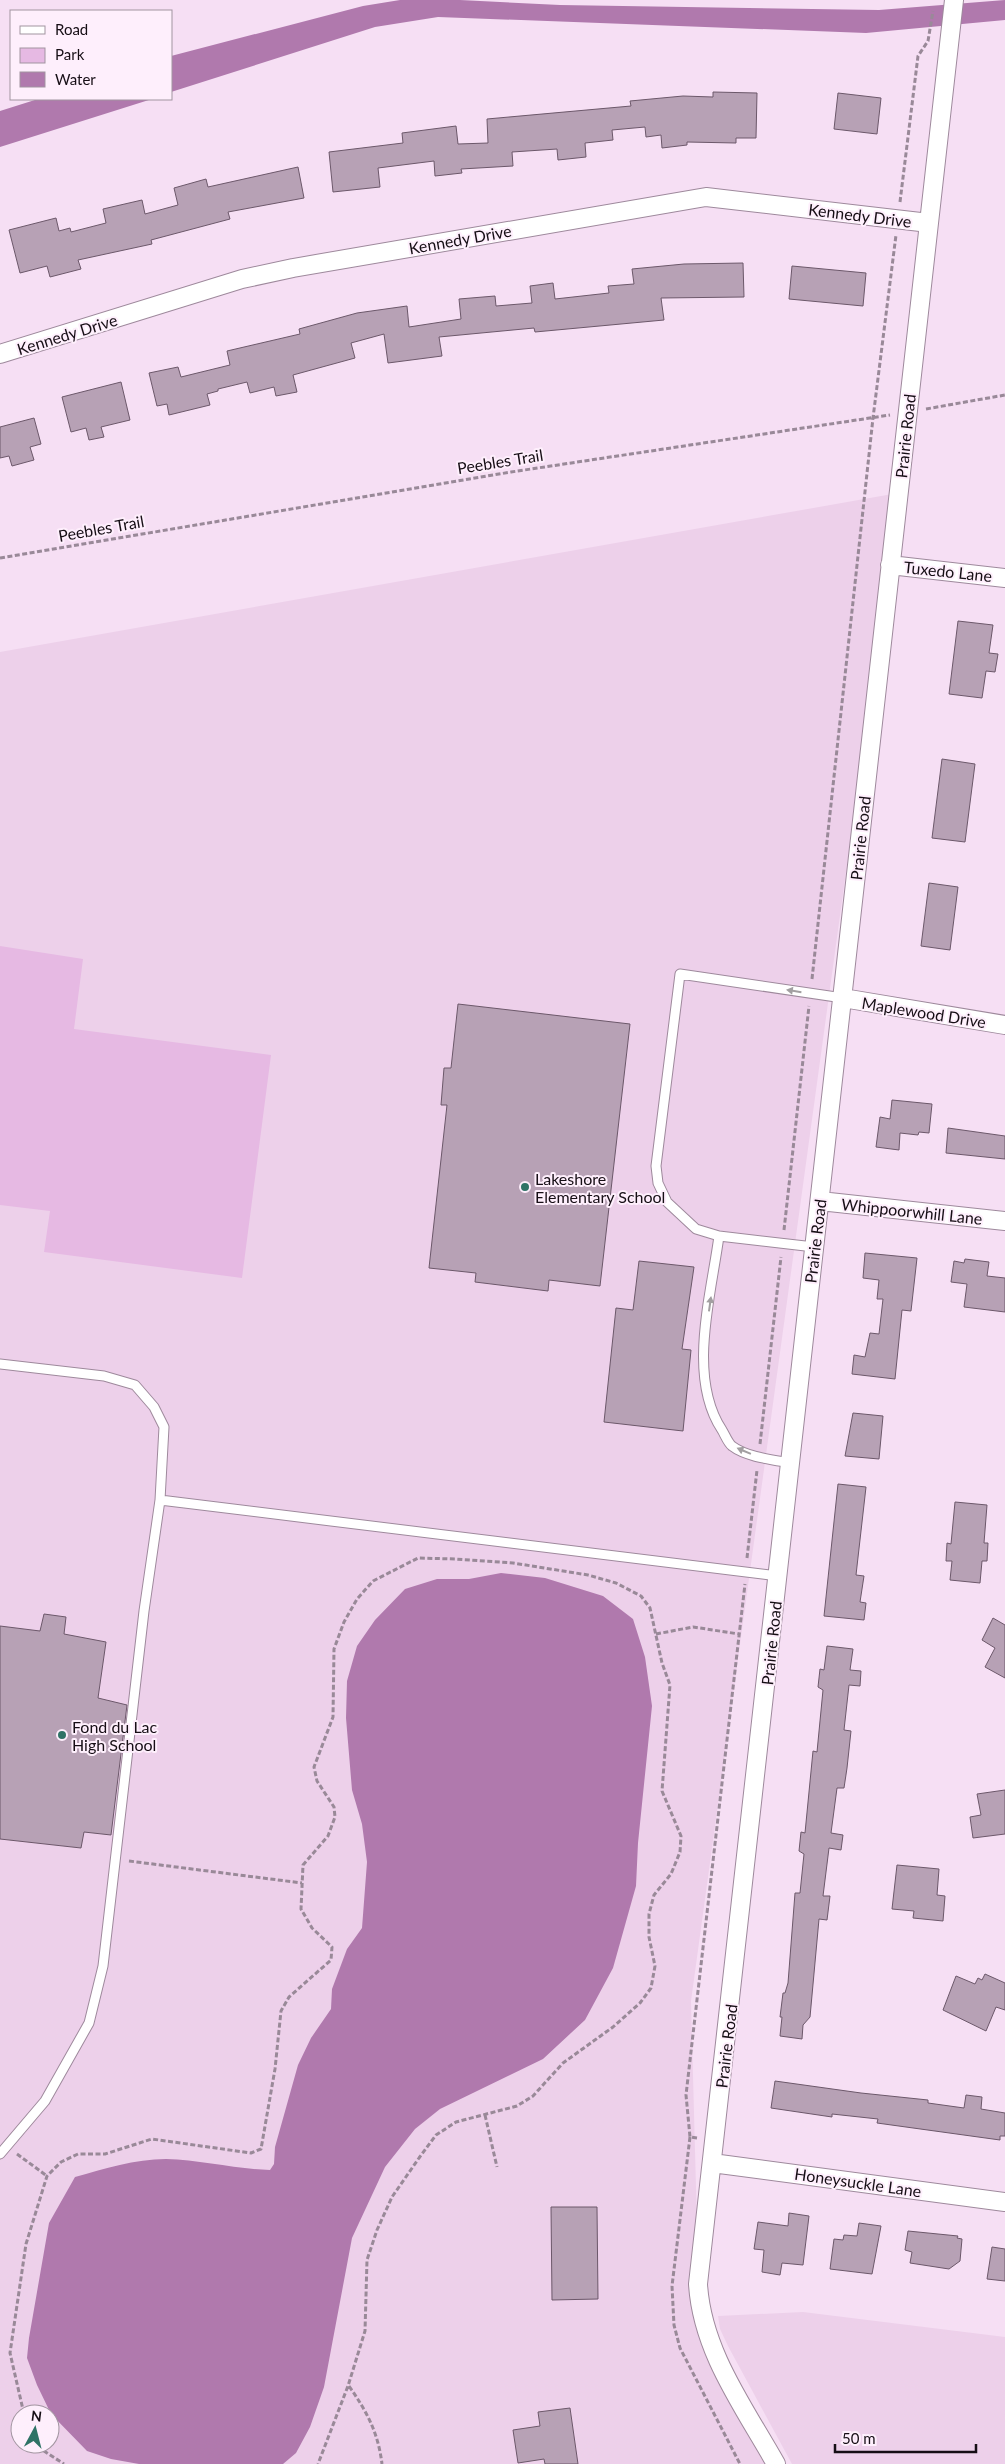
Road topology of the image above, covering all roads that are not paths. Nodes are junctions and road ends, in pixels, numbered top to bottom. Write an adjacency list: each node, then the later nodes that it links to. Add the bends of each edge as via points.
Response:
1 (954, 0): 2 (street, Prairie Road)
2 (929, 223): 3 (street, Kennedy Drive, via 706,198 292,268 242,280); 4 (street, Prairie Road)
3 (0, 354)
4 (890, 565): 5 (street, Tuxedo Lane); 6 (street, Prairie Road)
5 (1005, 578)
6 (842, 998): 7 (street, Maplewood Drive); 8 (street, Prairie Road); 10 (lane, one-way to 10, via 680,974 656,1166 658,1183 667,1202 696,1229)
7 (1005, 1025)
8 (820, 1201): 9 (street, Whippoorwhill Lane); 11 (street, Prairie Road)
9 (1005, 1221)
10 (719, 1236): 11 (lane); 13 (lane, one-way to 10, via 759,1458 732,1446 713,1417 705,1389 702,1358)
11 (814, 1247): 13 (street, Prairie Road)
12 (0, 1364): 14 (lane, via 104,1376 135,1384 154,1406 164,1427)
13 (790, 1462): 15 (street, Prairie Road)
14 (160, 1500): 15 (lane); 16 (lane, via 103,1966 88,2023 44,2101)
15 (778, 1576): 17 (street, Prairie Road)
16 (0, 2154)
17 (712, 2163): 18 (street, Honeysuckle Lane); 19 (street, Prairie Road, via 698,2284 703,2321 722,2370)
18 (1005, 2202)
19 (776, 2464)

